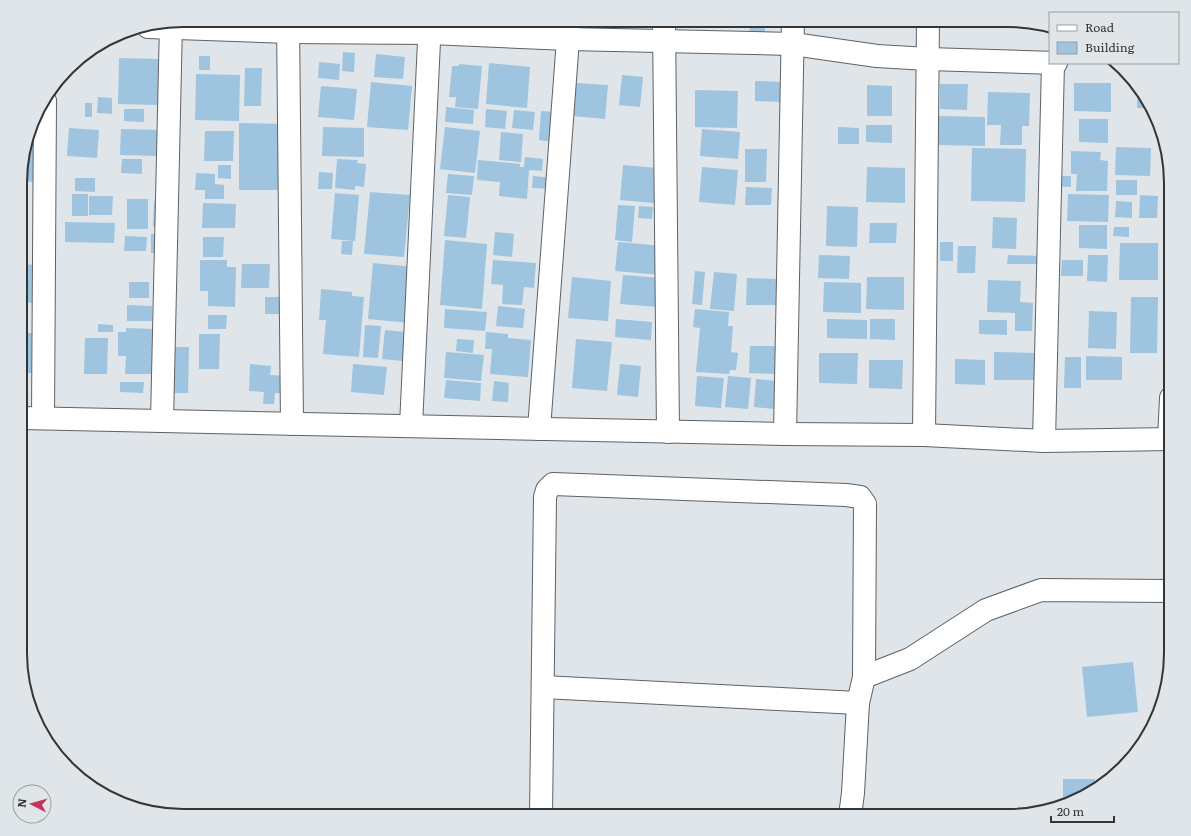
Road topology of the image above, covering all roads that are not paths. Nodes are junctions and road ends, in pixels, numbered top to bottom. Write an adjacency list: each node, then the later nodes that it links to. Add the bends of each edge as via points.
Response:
1 (171, 27): 16 (street)
2 (288, 27): 17 (street)
3 (430, 27): 18 (street)
4 (476, 27): 7 (street)
5 (793, 27): 9 (street)
6 (928, 27): 10 (street)
7 (568, 29): 8 (street); 19 (street)
8 (664, 30): 9 (street); 20 (street)
9 (793, 44): 10 (street, via 877,56); 21 (street)
10 (928, 59): 11 (street); 22 (street)
11 (1049, 63)
12 (1053, 64): 24 (street)
13 (44, 112): 15 (street)
14 (27, 418): 15 (street)
15 (43, 418): 16 (street)
16 (162, 421): 17 (street)
17 (292, 424): 18 (street)
18 (411, 426): 19 (street)
19 (539, 429): 20 (street)
20 (668, 432): 21 (street)
21 (785, 434): 22 (street)
22 (924, 435): 24 (street)
23 (1164, 439): 24 (street)
24 (1044, 441)
25 (1164, 591): 26 (street, via 1041,590 986,610 910,659)
26 (864, 677): 27 (street, via 864,504 860,497 553,484 546,490 545,497); 28 (street)
27 (543, 686): 28 (street); 29 (street)
28 (858, 702): 30 (street)
29 (541, 809)
30 (851, 809)

